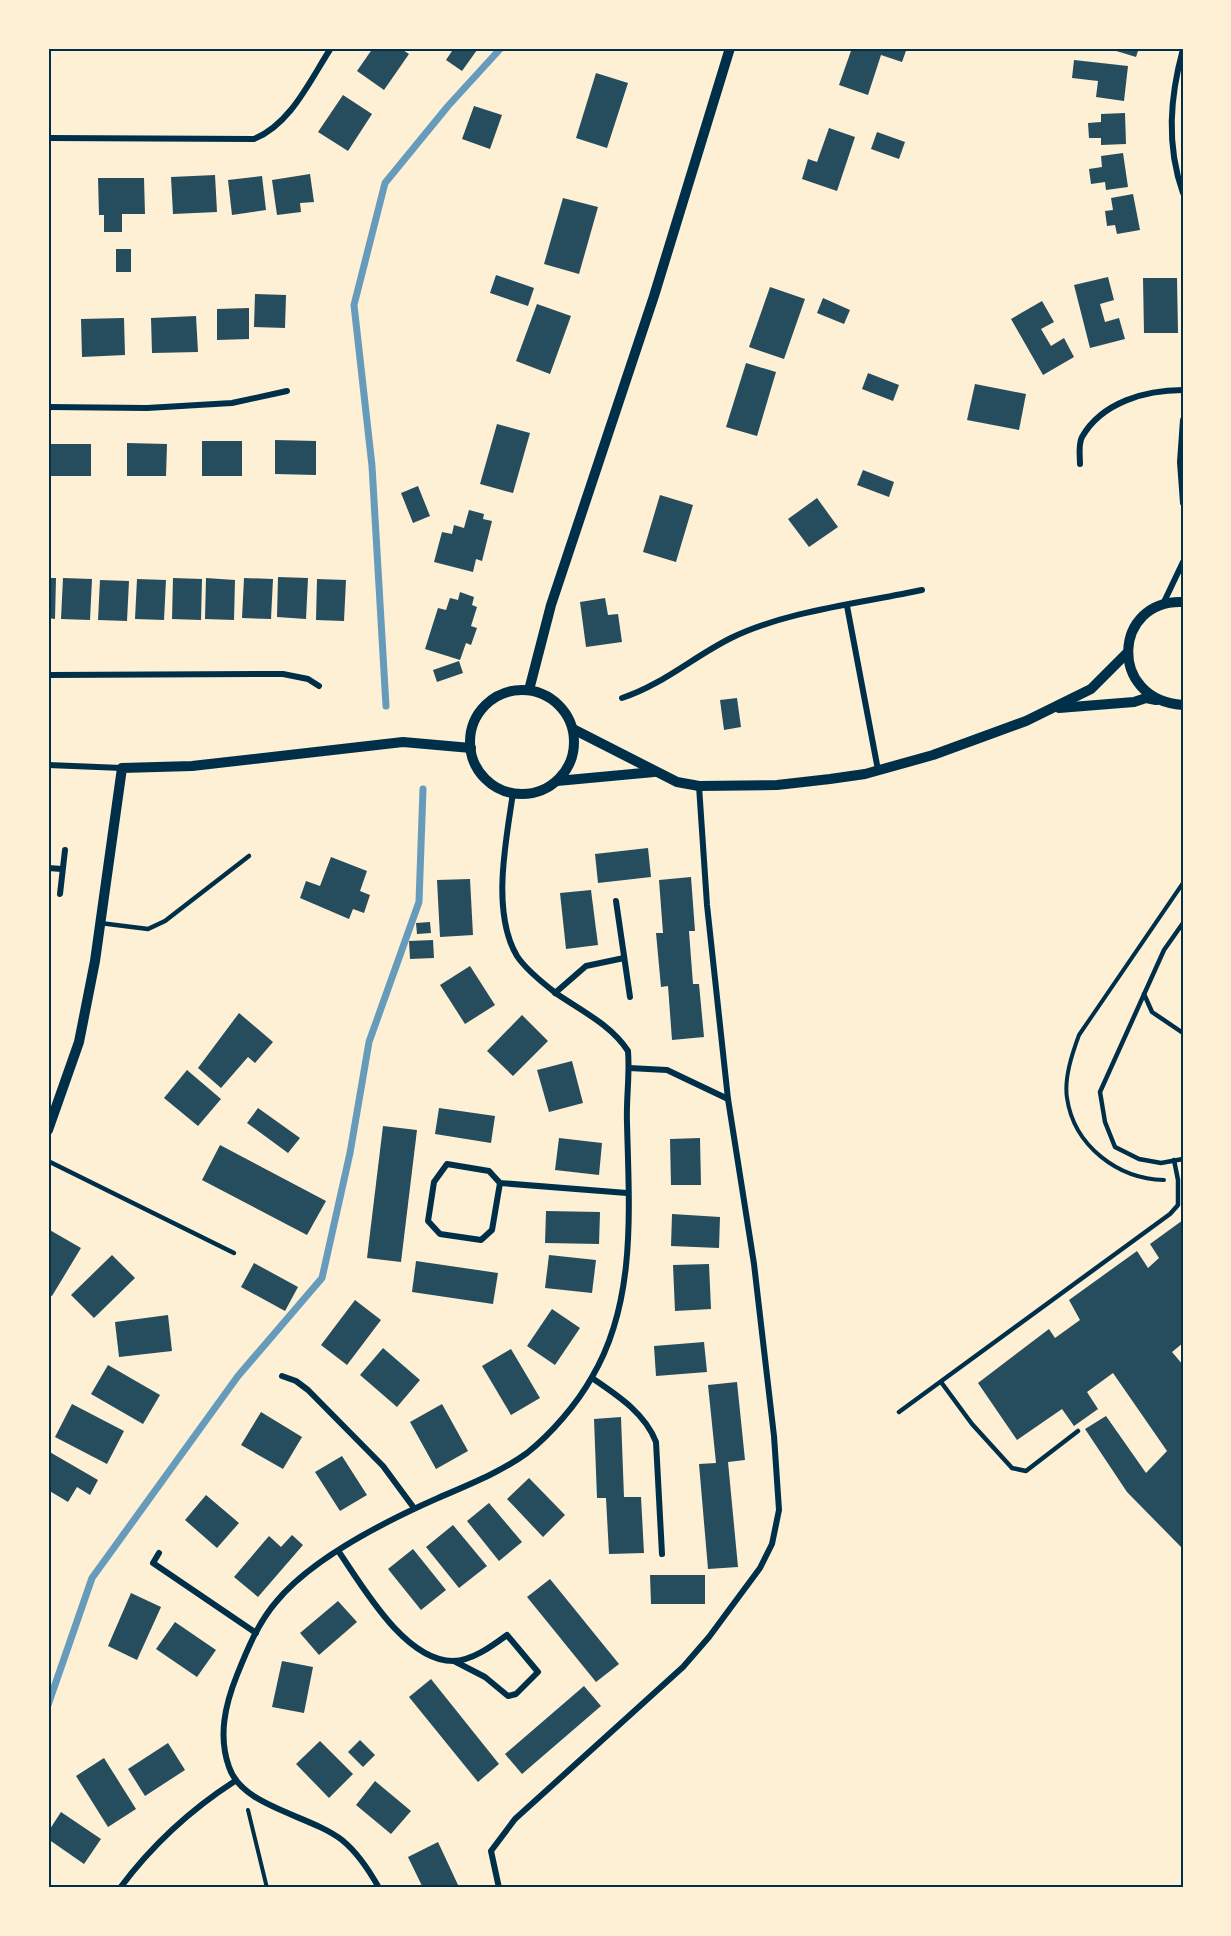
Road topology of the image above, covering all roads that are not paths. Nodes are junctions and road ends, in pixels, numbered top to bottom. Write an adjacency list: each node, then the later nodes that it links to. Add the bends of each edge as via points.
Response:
1 (331, 48): 4 (street, via 281,121 254,139)
2 (730, 48): 20 (street, via 651,307 551,604)
3 (1183, 50): 5 (street, via 1173,98 1171,138)
4 (48, 138)
5 (1183, 193)
6 (1183, 390): 10 (street, via 1157,390 1117,404 1080,439)
7 (286, 391): 8 (street, via 232,404)
8 (48, 407)
9 (1183, 420): 11 (street)
10 (1080, 464)
11 (1183, 503)
12 (1183, 562): 15 (street)
13 (922, 590): 16 (street)
14 (1183, 602): 15 (street)
15 (1163, 604): 17 (street, via 1141,618 1131,634)
16 (847, 606): 21 (street, via 787,618 732,637 644,691); 29 (street)
17 (1127, 653): 22 (street, via 1135,680); 24 (street, via 1091,689)
18 (48, 675): 19 (street, via 283,674 308,679)
19 (319, 686)
20 (529, 690): 25 (street, via 560,705); 26 (street, via 505,693 483,708 473,723)
21 (622, 698)
22 (1156, 700): 23 (street); 24 (street)
23 (1183, 705)
24 (1056, 708): 29 (street, via 968,743)
25 (573, 729): 30 (street); 31 (street, via 572,758)
26 (471, 748): 28 (street, via 403,742 192,766); 33 (street, via 485,779 494,787)
27 (48, 765): 28 (street)
28 (122, 768): 40 (street)
29 (878, 770): 32 (street, via 777,785)
30 (655, 772): 31 (street); 32 (street)
31 (557, 781): 33 (street, via 535,793)
32 (699, 786): 48 (street, via 707,905)
33 (513, 793): 43 (street, via 502,893 508,929 517,956)
34 (64, 850): 37 (street)
35 (249, 856): 40 (lane, via 165,921 148,929)
36 (48, 868): 37 (street)
37 (62, 869): 38 (street)
38 (60, 894)
39 (616, 901): 42 (street)
40 (100, 923): 49 (street, via 79,1042)
41 (1183, 923): 44 (lane, via 1164,950)
42 (624, 958): 43 (street, via 586,966); 45 (street)
43 (555, 993): 47 (street, via 618,1036 627,1051)
44 (1144, 994): 46 (lane, via 1152,1012); 51 (lane, via 1100,1092 1105,1122 1115,1147 1139,1159 1161,1163)
45 (630, 997)
46 (1183, 1033)
47 (629, 1068): 48 (street, via 667,1070); 54 (street)
48 (728, 1099): 70 (street, via 754,1264 774,1436 779,1510 772,1544 736,1603 683,1667 499,1837 491,1851)
49 (48, 1130)
50 (1183, 1159): 51 (lane)
51 (1174, 1160): 58 (lane, via 1178,1205 1170,1214)
52 (48, 1161): 55 (lane)
53 (500, 1183): 53 (street, via 489,1171 447,1164 434,1182 428,1221 440,1234 481,1240 492,1230); 54 (street)
54 (627, 1193): 57 (street, via 629,1242 624,1284 605,1350)
55 (234, 1253)
56 (282, 1376): 61 (street, via 308,1390 383,1466)
57 (592, 1378): 61 (street, via 557,1423 527,1453); 64 (street, via 649,1425 656,1442)
58 (941, 1382): 59 (lane); 60 (lane, via 1012,1468 1026,1471)
59 (899, 1412)
60 (1078, 1431)
61 (414, 1508): 62 (street)
62 (339, 1552): 65 (street, via 292,1586 275,1603); 66 (street, via 408,1642 429,1656)
63 (159, 1553): 65 (street, via 153,1563)
64 (662, 1554)
65 (256, 1633): 67 (street, via 225,1717 224,1748)
66 (454, 1661): 66 (street, via 483,1652 507,1635 538,1672 516,1694 508,1696 485,1677)
67 (235, 1781): 68 (street, via 206,1800 164,1837); 69 (street, via 274,1807 313,1822 343,1840 366,1865)
68 (120, 1888)
69 (379, 1888)
70 (499, 1888)

